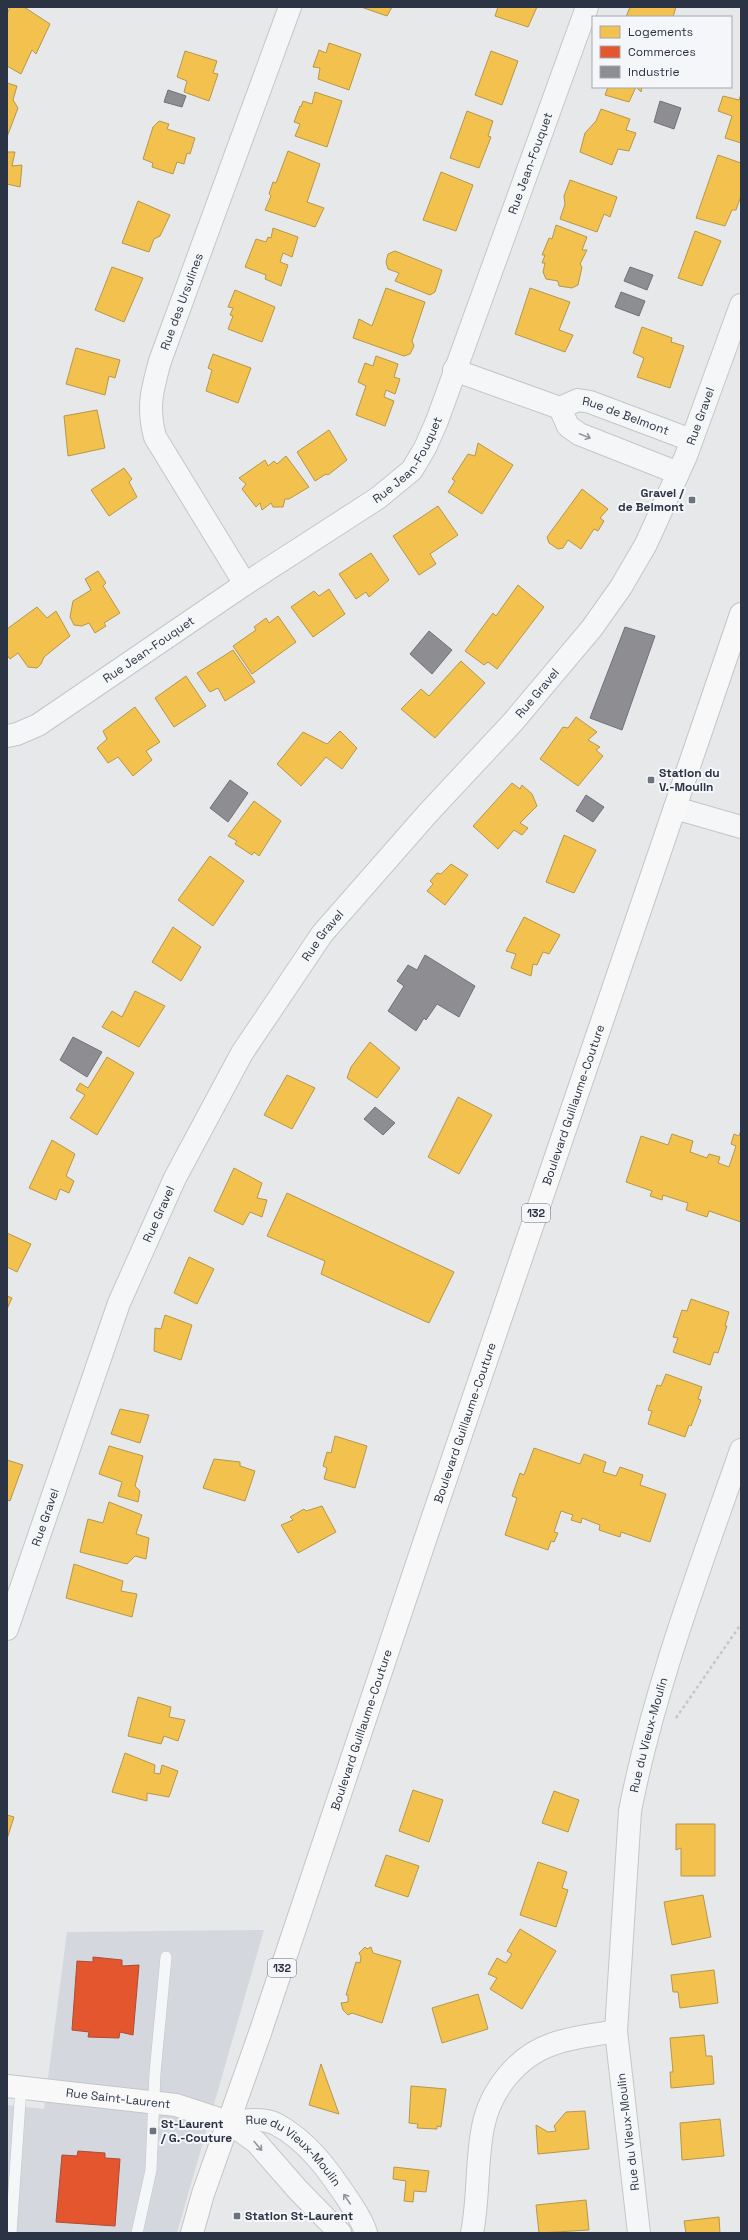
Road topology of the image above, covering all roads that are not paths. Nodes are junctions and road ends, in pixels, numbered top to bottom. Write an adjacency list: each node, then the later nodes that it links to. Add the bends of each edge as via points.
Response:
1 (290, 7): 8 (street, Rue des Ursulines, via 160,361 150,398 150,419 155,437)
2 (587, 7): 4 (street, Rue Jean-Fouquet)
3 (741, 305): 6 (street, Rue Gravel)
4 (454, 370): 5 (street); 8 (street, Rue Jean-Fouquet, via 425,448 412,470 378,498)
5 (560, 408): 6 (street, Rue de Belmont, via 578,400 590,402); 7 (street, Rue de Belmont, one-way to 7, via 568,426 579,434)
6 (691, 440): 7 (street, Rue Gravel)
7 (678, 473): 14 (street, Rue Gravel, via 646,544 621,587 592,628 513,722 428,813 322,934 242,1053 174,1178 119,1303)
8 (245, 584): 10 (street, Rue Jean-Fouquet, via 38,725)
9 (741, 614): 11 (main road, Boulevard Guillaume-Couture / 132)
10 (7, 736)
11 (675, 808): 12 (street); 19 (main road, Boulevard Guillaume-Couture / 132)
12 (741, 827)
13 (741, 1450): 16 (street, Rue du Vieux-Moulin, via 664,1677 637,1776 630,1811)
14 (7, 1629)
15 (166, 1957): 18 (lane, via 155,2073)
16 (616, 2031): 25 (street, via 553,2044 522,2062 504,2080 492,2101 483,2127); 26 (street, Rue du Vieux-Moulin)
17 (14, 2087): 18 (main road, Rue Saint-Laurent); 20 (lane)
18 (155, 2102): 19 (main road, Rue Saint-Laurent, via 176,2105); 21 (lane, via 150,2170)
19 (228, 2122): 22 (main road, Boulevard Guillaume-Couture / 132); 23 (street, Rue du Vieux-Moulin, one-way to 23, via 256,2142); 24 (street, Rue du Vieux-Moulin, one-way to 19, via 328,2169 304,2144 276,2124 262,2121)
20 (11, 2233)
21 (137, 2233)
22 (192, 2233)
23 (340, 2233)
24 (366, 2233)
25 (472, 2233)
26 (639, 2233)

